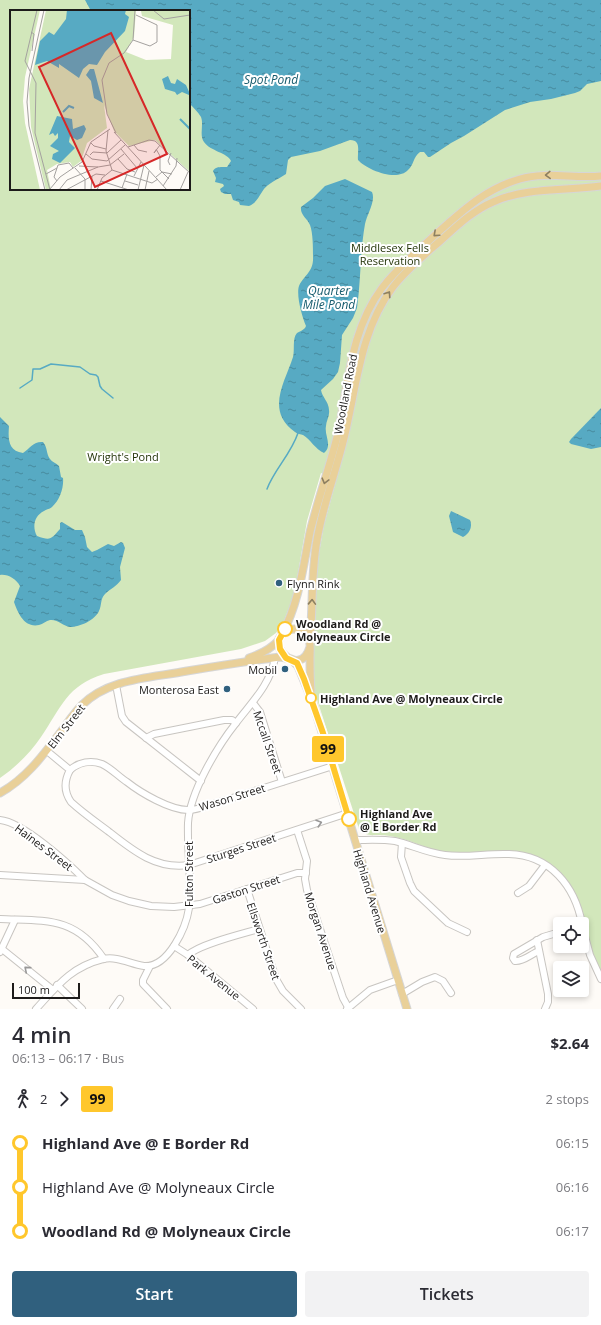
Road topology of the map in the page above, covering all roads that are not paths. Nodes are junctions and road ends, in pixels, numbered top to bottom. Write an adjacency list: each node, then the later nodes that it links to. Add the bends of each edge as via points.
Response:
1 (566, 175): 2 (main road, Woodland Road); 4 (main road); 5 (main road, Woodland Road, one-way to 5, via 525,178 500,186)
2 (601, 176)
3 (601, 186): 4 (main road, Woodland Road)
4 (566, 189): 6 (main road, Woodland Road, via 521,193)
5 (481, 196): 6 (main road); 7 (main road, Woodland Road, one-way to 7, via 399,268 383,286 370,307 354,346)
6 (486, 205): 7 (main road, Woodland Road, one-way to 6, via 346,430 363,352 381,305 393,286 411,266)
7 (334, 462): 8 (main road, Woodland Road, one-way to 8, via 311,528 295,604); 9 (main road, Woodland Road, one-way to 7, via 316,548)
8 (281, 637): 9 (main road, via 287,631 296,629 304,632); 11 (main road, via 280,649); 12 (main road, Elm Street, via 260,654)
9 (310, 644): 11 (main road, via 304,657 298,660); 15 (main road, Highland Avenue)
10 (275, 658): 11 (main road, Elm Street); 12 (main road, Elm Street); 14 (street, Fulton Street, via 266,683)
11 (289, 659): 15 (main road, Highland Avenue, via 298,666)
12 (239, 662): 13 (main road, Elm Street)
13 (116, 685): 18 (street, via 123,719); 20 (main road, Elm Street, via 98,693 83,704)
14 (252, 703): 16 (street, Fulton Street); 24 (street, Mccall Street, via 260,712)
15 (313, 704): 21 (main road, Highland Avenue)
16 (236, 723): 17 (street, via 228,719); 23 (street, Fulton Street)
17 (163, 732): 18 (street); 19 (street, via 157,739)
18 (146, 738): 19 (street)
19 (160, 749): 23 (street)
20 (47, 751): 22 (street); 25 (main road, Elm Street, via 24,776)
21 (334, 766): 24 (street, Wason Street); 27 (main road, Highland Avenue)
22 (70, 770): 26 (street, Wason Street, via 85,762 100,763 142,792 169,805); 32 (street, Sturges Street, via 66,783 68,797 90,817 143,857 181,866)
23 (201, 781): 26 (street, Fulton Street)
24 (282, 782): 26 (street, Wason Street)
25 (0, 793)
26 (190, 810): 32 (street, Fulton Street)
27 (348, 813): 29 (street, Sturges Street, one-way to 27); 30 (main road, Highland Avenue)
28 (0, 820): 36 (street, Haines Street, via 13,823 26,831 70,865)
29 (297, 830): 32 (street, Sturges Street); 34 (street, Morgan Avenue, via 307,860)
30 (355, 840): 31 (street); 55 (main road, Highland Avenue)
31 (402, 843): 33 (street, via 427,852 450,856 514,854); 44 (street, via 401,857 414,891 448,923)
32 (189, 865): 39 (street, Fulton Street)
33 (545, 865): 38 (street, via 529,886); 40 (street, via 571,890)
34 (306, 873): 37 (street, Gaston Street, via 297,873); 60 (street, Morgan Avenue, via 307,890)
35 (0, 875): 36 (street, Gaston Street)
36 (84, 880): 39 (street, Gaston Street, via 134,903 163,907)
37 (247, 889): 39 (street, Gaston Street); 43 (street, Ellsworth Street)
38 (518, 893)
39 (189, 906): 47 (street, Fulton Street, via 183,928)
40 (580, 917)
41 (0, 919): 42 (street)
42 (15, 920): 48 (street); 52 (street, via 48,921 69,927 88,940)
43 (259, 929): 51 (street, via 194,950); 66 (street, Ellsworth Street, via 278,983)
44 (467, 932)
45 (553, 934): 46 (street)
46 (537, 940): 50 (street); 50 (street, via 514,954 513,959 519,962)
47 (174, 946): 51 (street, Park Avenue); 53 (street, Fulton Street, via 157,964)
48 (1, 950): 56 (street, one-way to 48)
49 (589, 951): 54 (street)
50 (539, 952): 68 (street, via 548,994)
51 (188, 955): 65 (street, Park Avenue)
52 (104, 959): 53 (street, via 119,959); 56 (street, via 75,970)
53 (150, 966): 64 (street, via 143,984)
54 (601, 979)
55 (398, 980): 58 (main road, Highland Avenue); 60 (street, via 370,990)
56 (55, 988): 61 (street); 62 (street)
57 (451, 993): 58 (street, via 442,981 434,977)
58 (402, 994): 67 (main road, Highland Avenue)
59 (120, 999): 63 (street)
60 (348, 1008)
61 (36, 1009)
62 (82, 1009)
63 (113, 1009)
64 (167, 1009)
65 (253, 1009)
66 (301, 1009)
67 (407, 1009)
68 (545, 1009)

